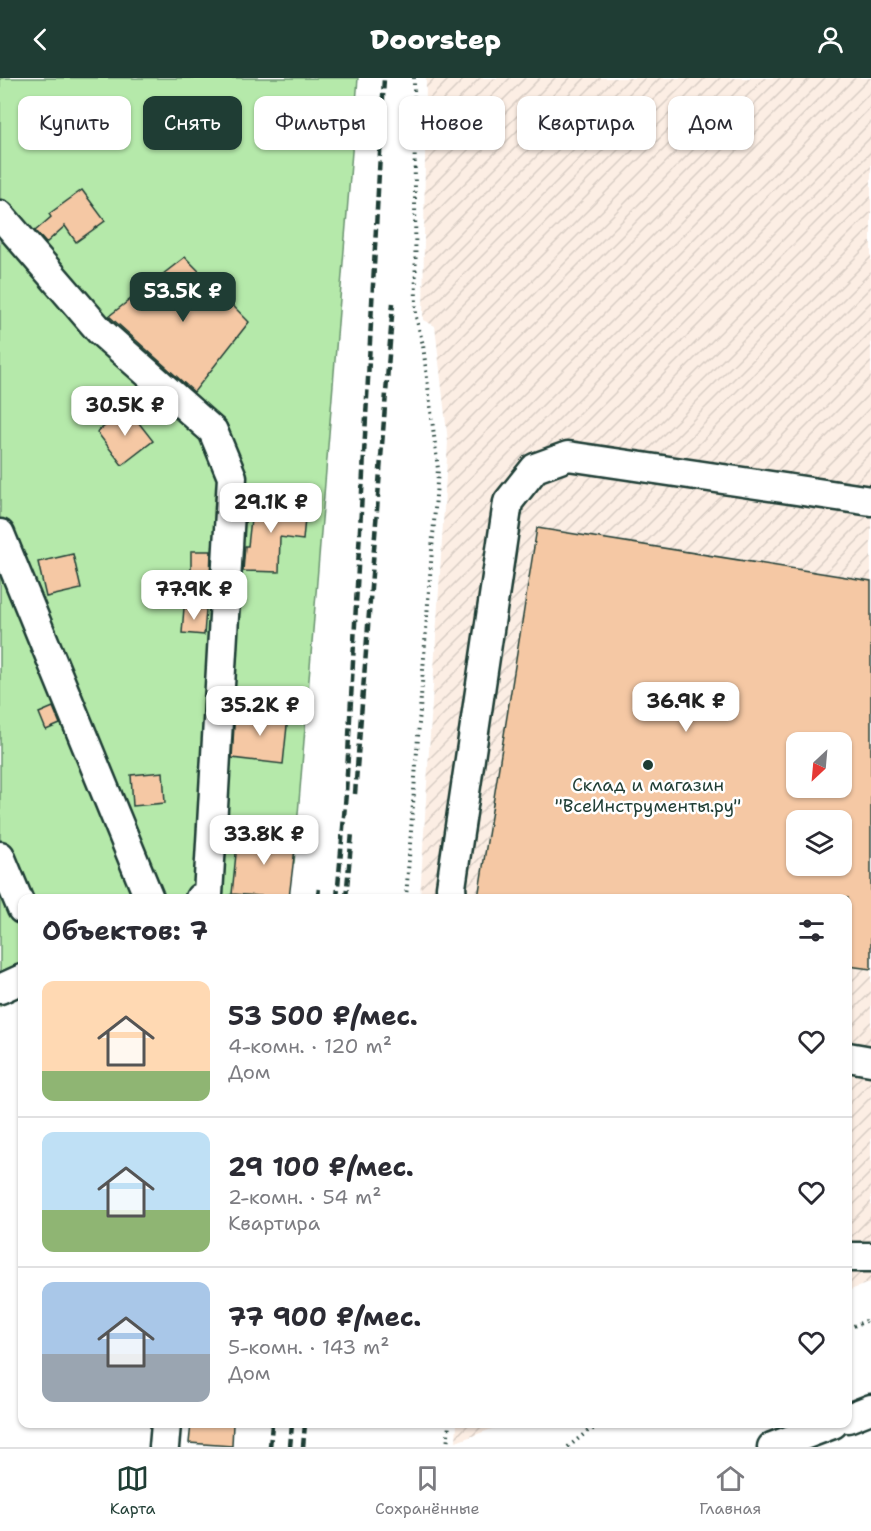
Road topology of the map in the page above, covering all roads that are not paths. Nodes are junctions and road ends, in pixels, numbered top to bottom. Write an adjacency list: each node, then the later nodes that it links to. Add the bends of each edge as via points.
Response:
1 (0, 215): 6 (lane, via 100,331 213,431 232,477)
2 (871, 501): 7 (lane, via 568,456 535,468 508,502)
3 (0, 534): 5 (lane)
4 (0, 856): 8 (lane)
5 (147, 894)
6 (208, 894)
7 (452, 894)
8 (18, 899)
9 (18, 981): 10 (lane)
10 (0, 989)
11 (852, 1058): 12 (lane)
12 (871, 1061)
13 (852, 1257): 14 (lane)
14 (871, 1257)
15 (871, 1409): 16 (lane)
16 (852, 1416)
17 (166, 1428): 19 (lane)
18 (822, 1428): 20 (lane)
19 (164, 1447)
20 (772, 1447)

